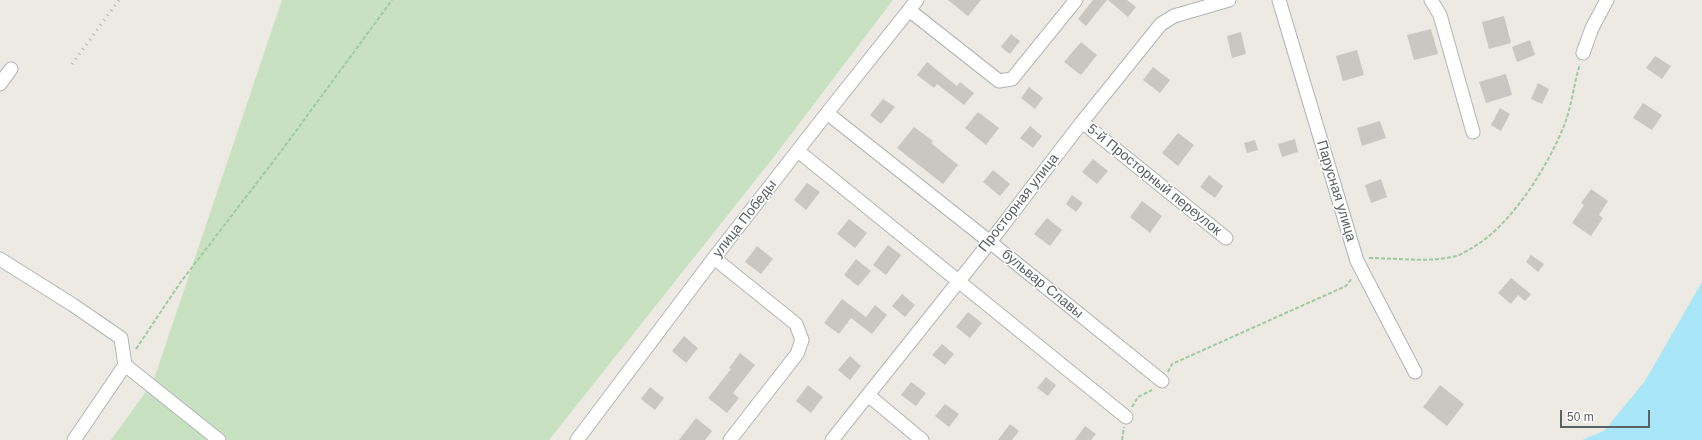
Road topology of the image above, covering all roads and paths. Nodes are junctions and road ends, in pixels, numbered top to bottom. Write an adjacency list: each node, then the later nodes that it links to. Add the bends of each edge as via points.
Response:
1 (392, 0): 20 (path, via 180,283)
2 (1076, 0): 7 (street, via 1012,79 999,81)
3 (1229, 0): 12 (street, Просторная улица, via 1174,16 1161,24)
4 (1279, 0): 21 (street, Парусная улица, via 1357,261)
5 (1431, 0): 13 (street, via 1440,15)
6 (1606, 0): 8 (street)
7 (913, 5): 11 (street, улица Победы)
8 (1583, 53)
9 (11, 68): 10 (street)
10 (0, 84)
11 (827, 112): 14 (street, улица Победы); 16 (street, бульвар Славы)
12 (1082, 122): 15 (street, 5-й Просторный переулок); 16 (street, Просторная улица)
13 (1473, 132)
14 (798, 151): 17 (street, улица Победы); 19 (street)
15 (1226, 238)
16 (990, 242): 19 (street, Просторная улица); 22 (street, бульвар Славы)
17 (714, 258): 27 (street, улица Победы); 28 (street, via 796,324 802,340 797,354)
18 (0, 259): 20 (street, via 121,338)
19 (959, 281): 23 (street, Просторная улица); 24 (street)
20 (125, 365): 25 (street); 26 (street)
21 (1415, 372)
22 (1162, 381)
23 (868, 396): 29 (street, Просторная улица); 30 (street)
24 (1126, 417)
25 (74, 440)
26 (219, 440)
27 (577, 440)
28 (730, 440)
29 (832, 440)
30 (922, 440)

